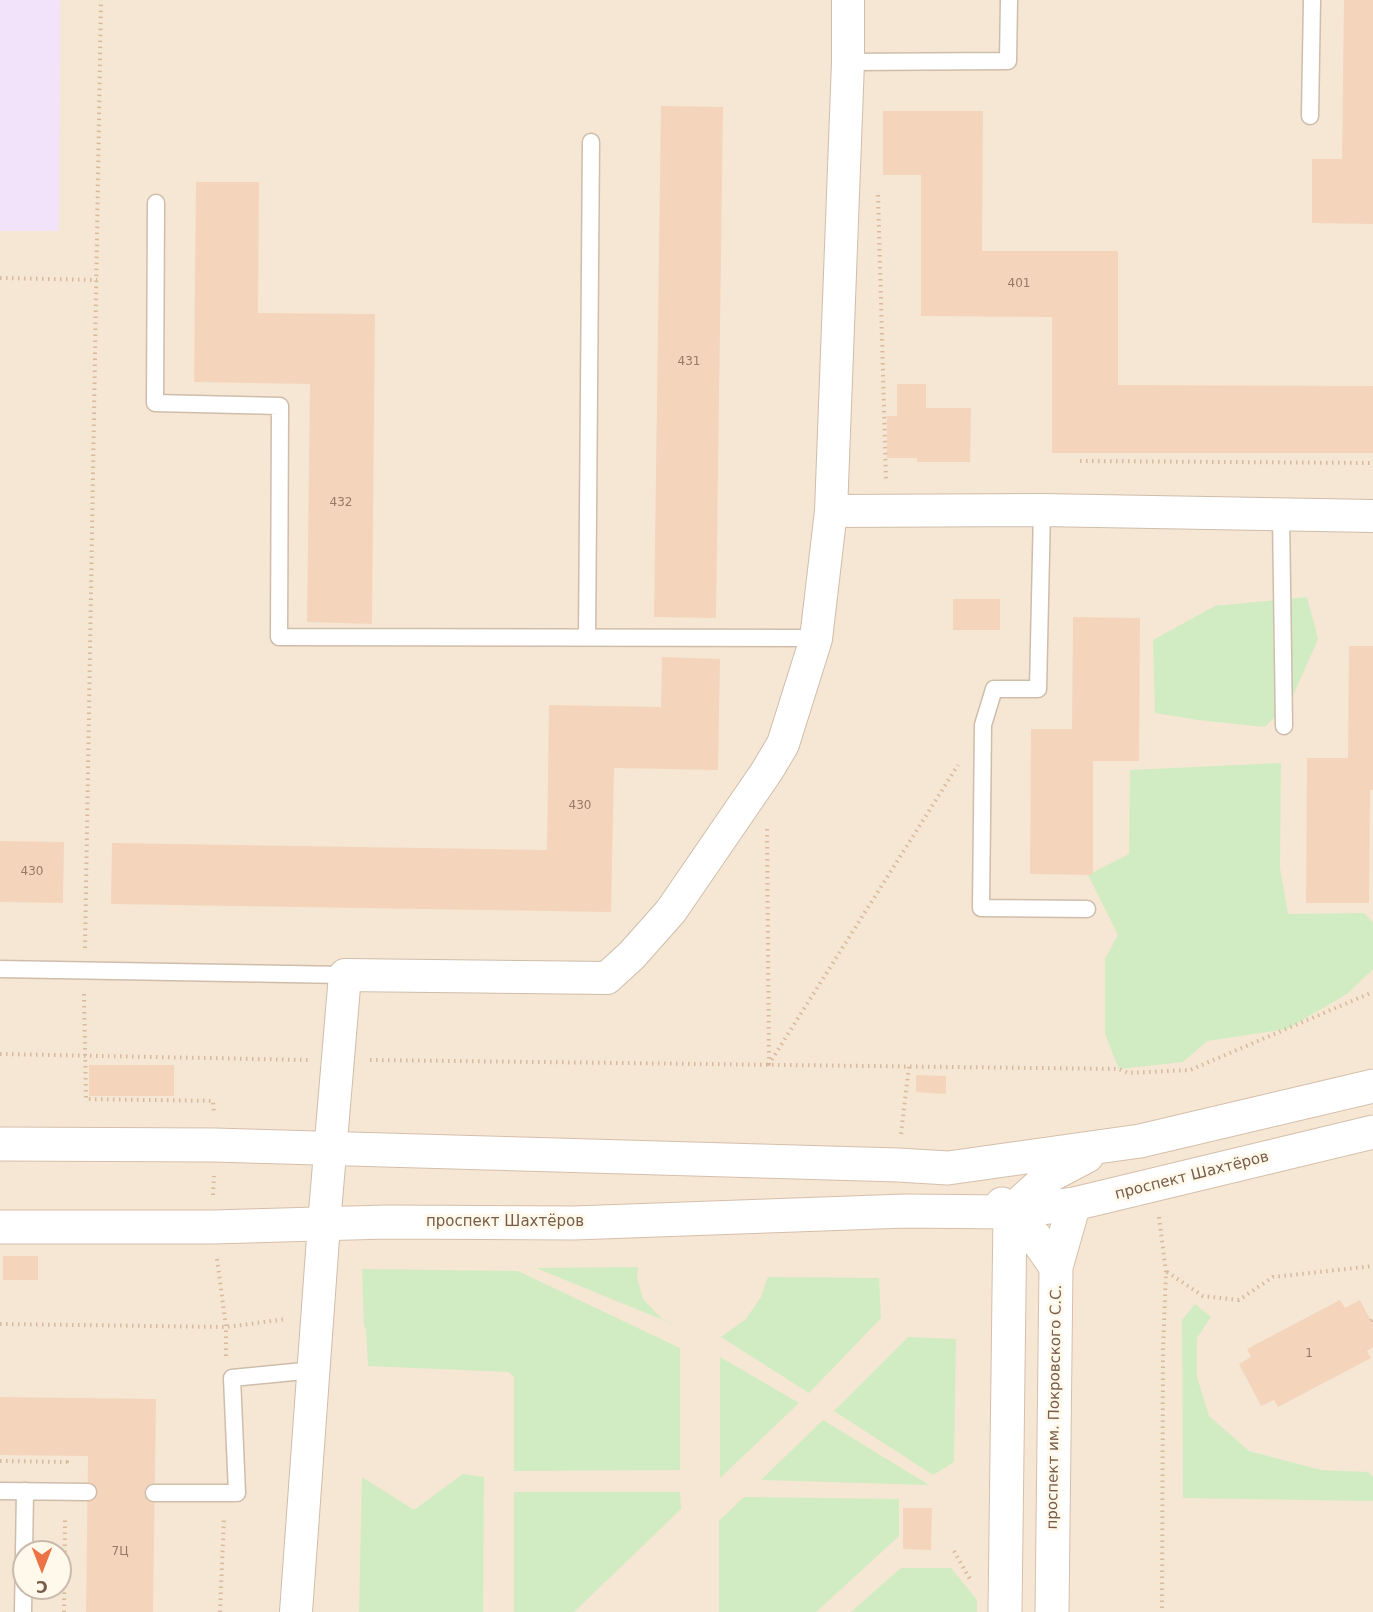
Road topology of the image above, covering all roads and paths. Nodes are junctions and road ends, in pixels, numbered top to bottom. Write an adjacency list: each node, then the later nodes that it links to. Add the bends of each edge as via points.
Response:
1 (101, 0): 11 (path)
2 (848, 0): 5 (street)
3 (1009, 0): 5 (lane, via 1008,61)
4 (1312, 0): 6 (lane)
5 (848, 62): 15 (street)
6 (1310, 116)
7 (591, 142): 19 (lane)
8 (878, 193): 16 (path)
9 (156, 203): 19 (lane, via 155,403 280,406 279,637)
10 (0, 278): 11 (path)
11 (97, 280): 26 (path)
12 (1080, 461): 13 (path)
13 (1373, 463)
14 (1042, 510): 16 (street); 17 (street); 21 (lane, via 1038,689 994,689)
15 (831, 511): 16 (street); 20 (street)
16 (884, 512)
17 (1281, 515): 18 (street); 22 (lane)
18 (1373, 516)
19 (587, 637): 20 (lane)
20 (816, 638): 23 (street, via 783,744)
21 (983, 725): 24 (lane, via 981,908); 32 (path)
22 (1284, 726)
23 (767, 771): 27 (street, via 671,911 607,978); 32 (path)
24 (1087, 909)
25 (0, 969): 26 (lane)
26 (84, 971): 27 (lane); 30 (path)
27 (345, 975): 31 (street)
28 (1373, 992): 32 (path, via 1190,1070 1128,1073 1119,1069)
29 (0, 1054): 30 (path)
30 (85, 1055): 31 (path); 36 (path, via 86,1099 213,1101)
31 (337, 1060): 32 (path); 38 (street)
32 (770, 1064)
33 (1373, 1086): 37 (main road)
34 (1373, 1132): 40 (main road, проспект Шахтёров)
35 (0, 1144): 36 (main road)
36 (214, 1145): 38 (main road); 45 (path)
37 (1104, 1148): 39 (main road); 41 (main road, via 1051,1175)
38 (331, 1149): 39 (main road); 43 (street)
39 (948, 1168): 41 (main road, via 987,1190)
40 (1074, 1204): 41 (main road, проспект Шахтёров); 47 (main road, проспект им. Покровского С.С.)
41 (1010, 1212): 43 (main road, проспект Шахтёров, via 905,1211 574,1223); 47 (main road, via 1035,1237); 64 (main road)
42 (1170, 1215): 48 (path, via 1159,1218)
43 (324, 1224): 45 (main road, проспект Шахтёров); 49 (street)
44 (0, 1227): 45 (main road, проспект Шахтёров)
45 (213, 1227): 51 (path)
46 (1373, 1266): 48 (path, via 1273,1277 1239,1300 1203,1296)
47 (1056, 1267): 65 (main road, проспект им. Покровского С.С.)
48 (1166, 1272): 66 (path, via 1162,1349)
49 (317, 1315): 51 (path); 53 (street)
50 (0, 1324): 51 (path)
51 (226, 1327): 52 (path)
52 (226, 1363)
53 (314, 1370): 58 (lane, via 232,1378 237,1493); 63 (street)
54 (0, 1491): 55 (lane)
55 (25, 1491): 56 (lane); 60 (lane)
56 (88, 1492)
57 (154, 1492): 58 (lane)
58 (224, 1493): 62 (path)
59 (65, 1517): 61 (path)
60 (24, 1540)
61 (64, 1612)
62 (220, 1612)
63 (296, 1612)
64 (1005, 1612)
65 (1052, 1612)
66 (1162, 1612)

